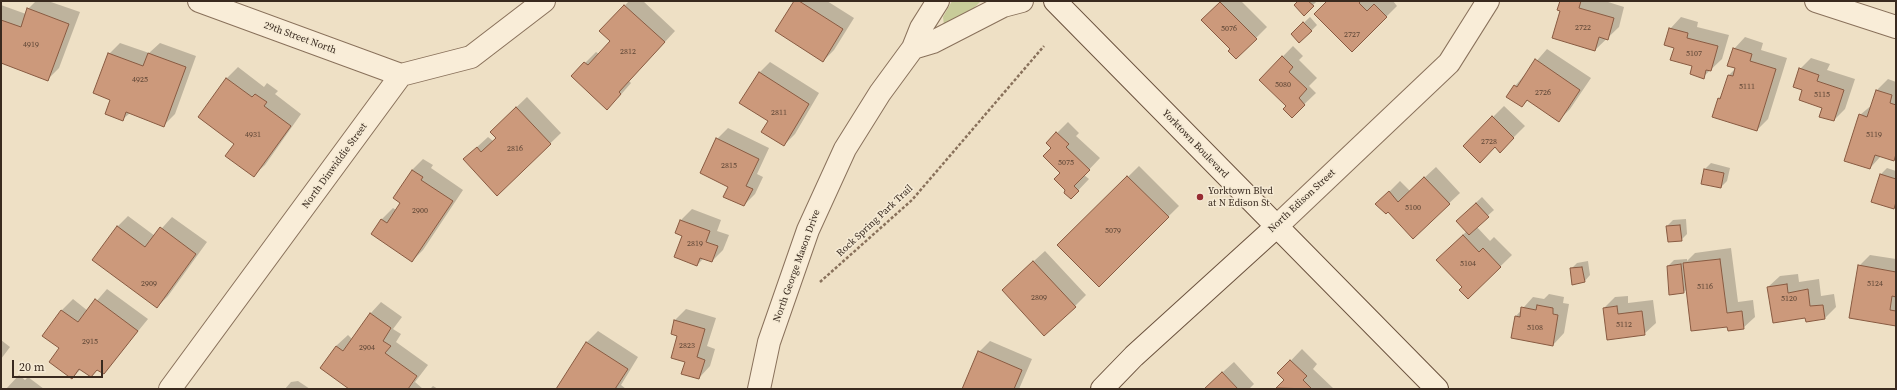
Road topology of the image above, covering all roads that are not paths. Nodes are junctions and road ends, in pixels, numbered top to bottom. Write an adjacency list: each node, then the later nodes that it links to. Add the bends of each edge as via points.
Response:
1 (199, 1): 10 (street, 29th Street North)
2 (544, 1): 10 (street, via 471,57)
3 (938, 1): 9 (street, North George Mason Drive, via 921,28)
4 (1022, 1): 9 (street, via 1003,6 933,42)
5 (1055, 1): 11 (street, Yorktown Boulevard)
6 (1488, 1): 11 (street, North Edison Street, via 1449,62)
7 (1816, 1): 8 (street)
8 (1896, 27)
9 (913, 48): 13 (street, North George Mason Drive, via 880,93 845,149 808,230 769,342)
10 (401, 75): 12 (street, North Dinwiddie Street)
11 (1276, 227): 14 (street, North Edison Street, via 1134,356); 15 (street, Yorktown Boulevard)
12 (170, 389)
13 (759, 389)
14 (1102, 389)
15 (1436, 389)

